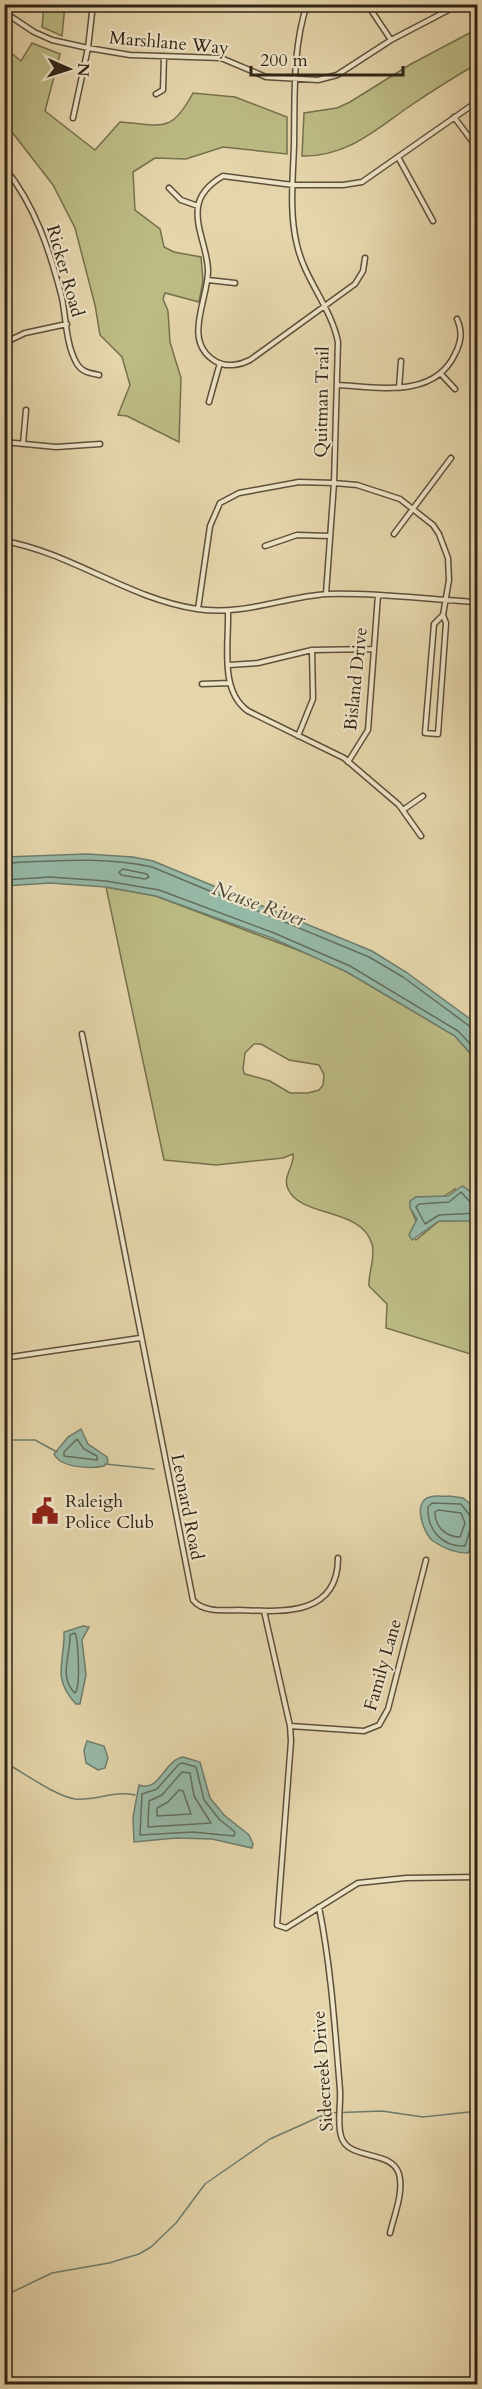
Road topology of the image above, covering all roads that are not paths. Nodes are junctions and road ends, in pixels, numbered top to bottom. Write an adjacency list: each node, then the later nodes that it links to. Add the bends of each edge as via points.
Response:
1 (93, 4): 7 (street)
2 (307, 4): 9 (street, Quitman Trail, via 298,33)
3 (367, 4): 6 (street)
4 (460, 4): 6 (street, Marshlane Way)
5 (4, 12): 7 (street, Marshlane Way, via 52,40)
6 (391, 40): 9 (street, Marshlane Way, via 337,75)
7 (88, 48): 8 (street, Marshlane Way); 13 (street)
8 (164, 56): 9 (street, Marshlane Way, via 221,58 266,77); 10 (street, via 163,90)
9 (295, 80): 17 (street, Quitman Trail)
10 (156, 94)
11 (477, 100): 12 (street)
12 (454, 117): 14 (street); 15 (street)
13 (73, 118)
14 (477, 149)
15 (398, 158): 17 (street, via 362,182); 20 (street)
16 (4, 167): 26 (street, Ricker Road, via 20,186 41,229)
17 (293, 185): 19 (street, via 224,176 205,189); 24 (street, Quitman Trail, via 297,246)
18 (169, 188): 19 (street, via 181,200)
19 (198, 206): 22 (street)
20 (434, 220)
21 (365, 258): 24 (street, via 361,277)
22 (208, 280): 23 (street); 31 (street, via 198,333 202,349)
23 (235, 283)
24 (324, 306): 31 (street, via 250,360 237,365); 34 (street, Quitman Trail, via 338,342)
25 (457, 319): 32 (street, via 461,338 455,356)
26 (67, 324): 28 (street); 33 (street, Ricker Road, via 76,363 85,372)
27 (4, 331): 28 (street)
28 (9, 339): 29 (street)
29 (4, 344)
30 (401, 361): 35 (street)
31 (220, 363): 37 (street)
32 (441, 374): 35 (street, via 423,384); 36 (street)
33 (99, 375)
34 (338, 385): 35 (street); 43 (street, Quitman Trail)
35 (399, 388)
36 (455, 389)
37 (209, 402)
38 (26, 410): 40 (street)
39 (4, 442): 40 (street)
40 (23, 444): 41 (street)
41 (100, 444)
42 (451, 458): 44 (street)
43 (334, 483): 44 (street, via 380,491); 46 (street, Quitman Trail); 53 (street, via 298,482 239,493 220,503 210,526)
44 (415, 508): 45 (street); 51 (street, via 433,525 444,546 449,571)
45 (394, 534)
46 (330, 536): 48 (street, via 297,535); 49 (street, Quitman Trail)
47 (4, 541): 53 (street, via 31,548 165,602)
48 (265, 546)
49 (326, 594): 50 (street); 54 (street)
50 (378, 595): 51 (street); 56 (street, Bisland Drive)
51 (446, 601): 52 (street); 55 (street)
52 (477, 602)
53 (198, 609): 54 (street)
54 (228, 612): 58 (street)
55 (443, 615): 55 (street, via 434,624 425,733 438,734 446,623)
56 (374, 649): 57 (street); 62 (street, Bisland Drive, via 368,730)
57 (312, 650): 58 (street, via 258,663); 61 (street, via 313,699)
58 (229, 665): 59 (street)
59 (230, 683): 60 (street); 61 (street, via 241,706)
60 (202, 684)
61 (298, 736): 62 (street)
62 (348, 762): 64 (street)
63 (423, 796): 64 (street)
64 (403, 810): 65 (street)
65 (421, 836)
66 (82, 1034): 67 (street, Leonard Road)
67 (140, 1338): 68 (street); 71 (street, Leonard Road, via 193,1600 208,1609)
68 (4, 1358)
69 (338, 1558): 71 (street, Leonard Road, via 338,1573 321,1599 294,1610)
70 (426, 1560): 72 (street, Family Lane, via 388,1709 379,1725 364,1731)
71 (264, 1611): 72 (street)
72 (290, 1726): 74 (street, via 277,1925 286,1928)
73 (477, 1877): 74 (street, via 358,1883)
74 (320, 1907): 75 (street, Sidecreek Drive, via 328,1952 341,2102 340,2137 347,2146 394,2165 399,2173 400,2191)
75 (390, 2233)

